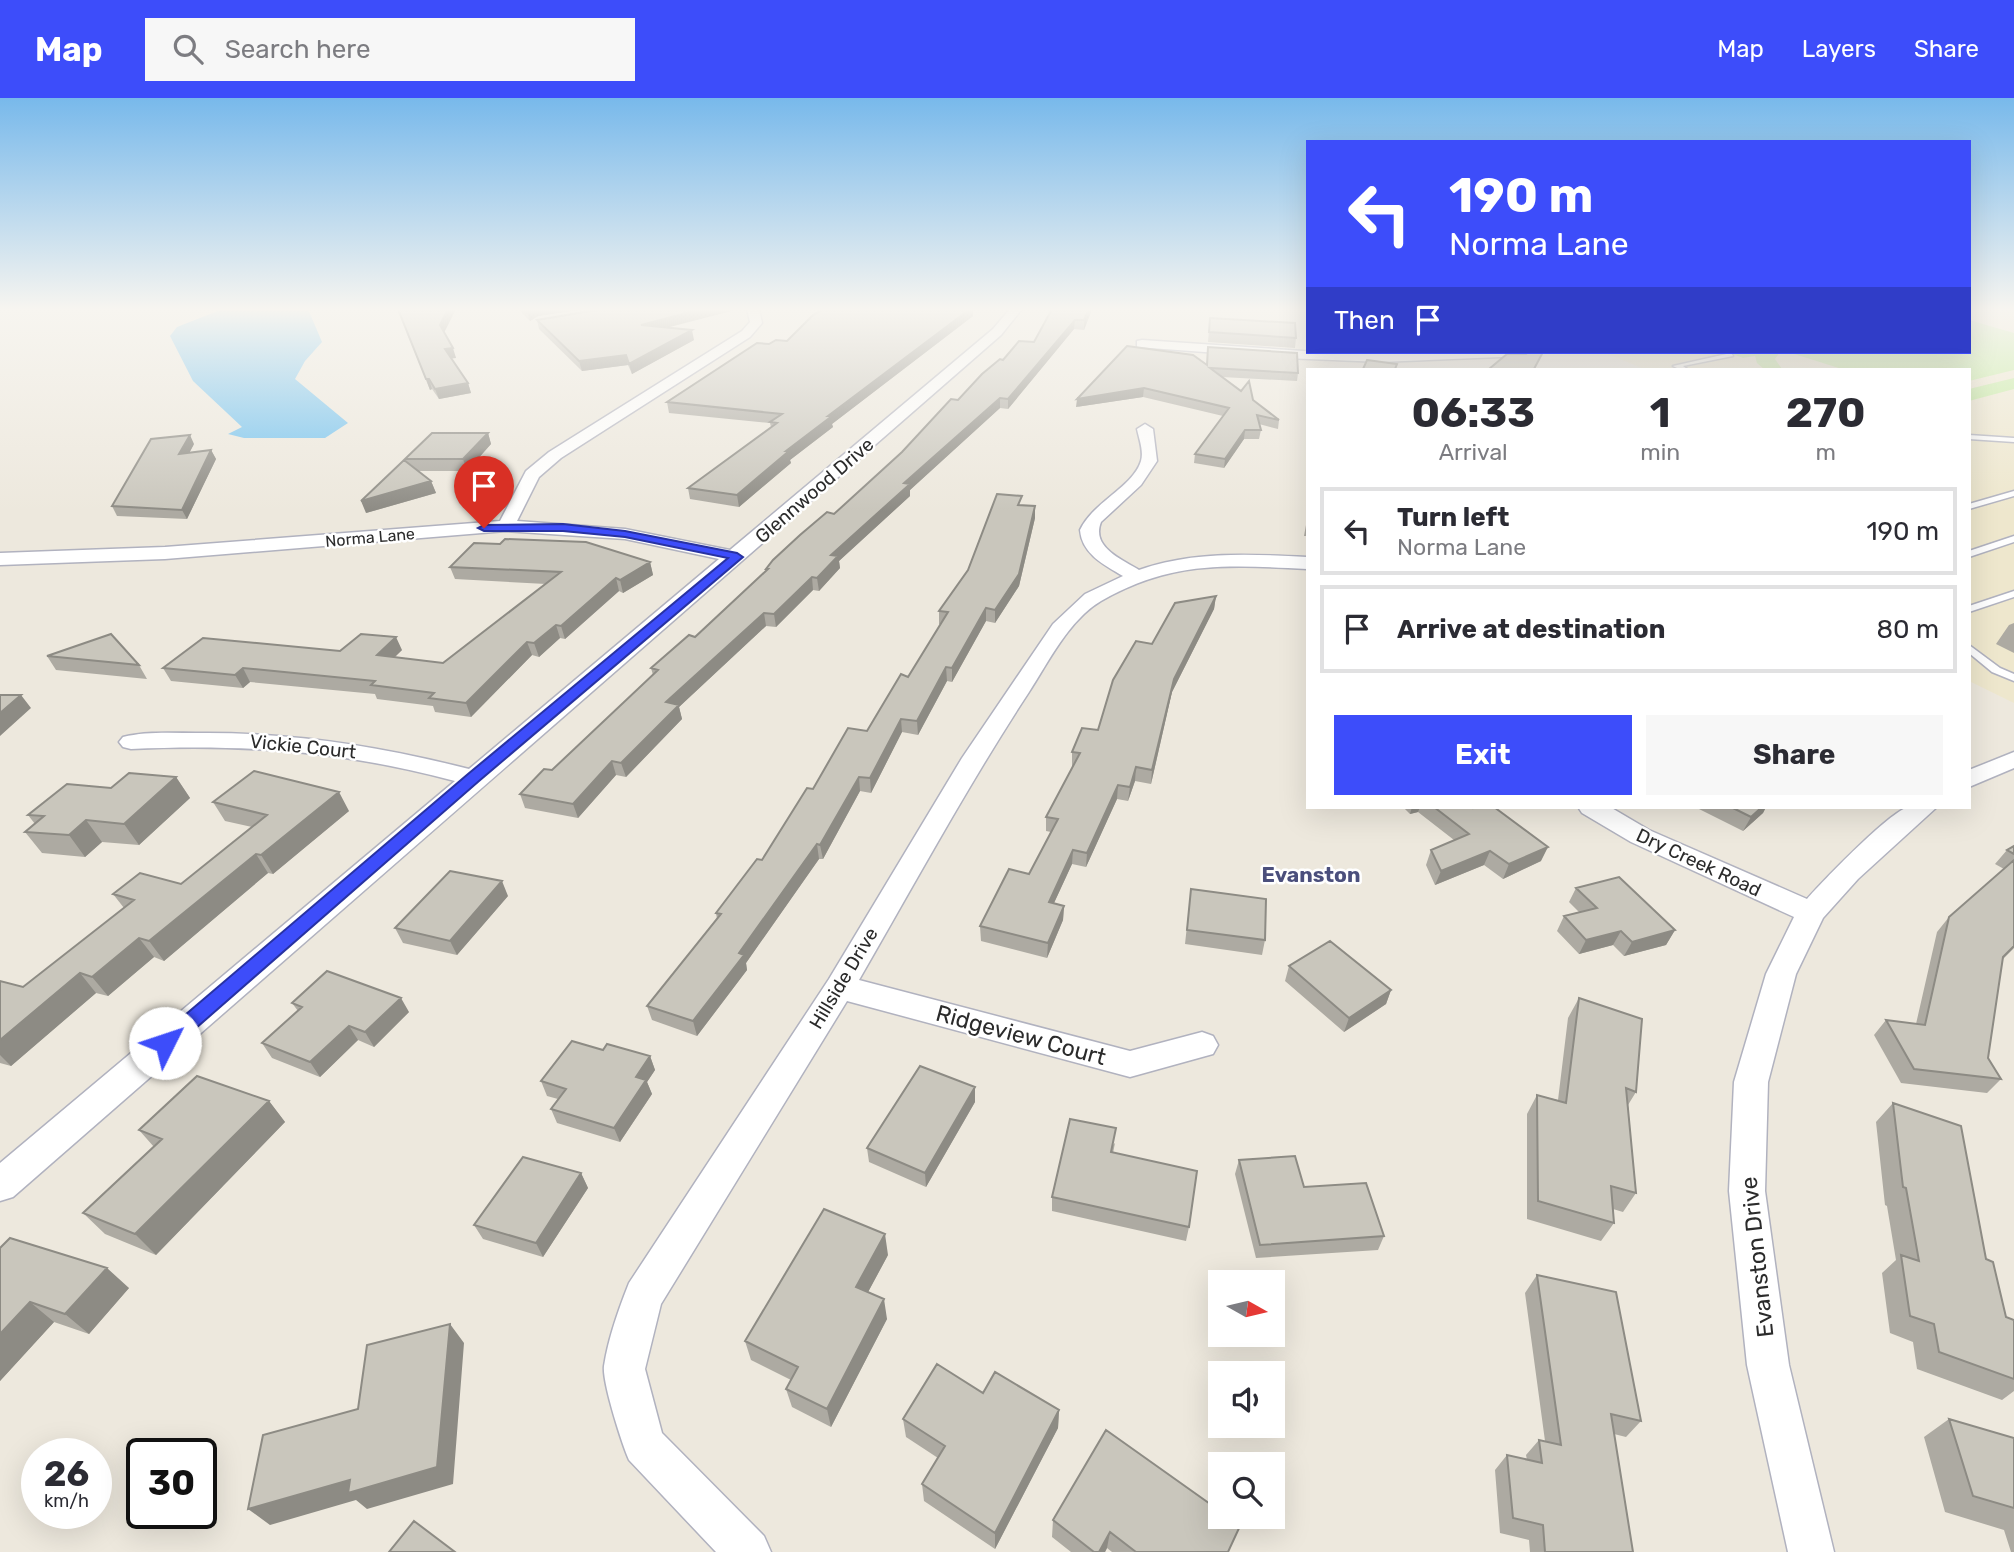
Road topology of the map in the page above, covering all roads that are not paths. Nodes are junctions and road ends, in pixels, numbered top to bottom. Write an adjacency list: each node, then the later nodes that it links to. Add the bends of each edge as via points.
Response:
1 (678, 377): 8 (street, via 555,454 532,475)
2 (945, 377): 11 (street, Glennwood Drive)
3 (1145, 429): 14 (street, via 1150,451 1141,476 1099,511 1089,526 1089,538 1100,552)
4 (1971, 438): 5 (lane)
5 (2014, 440)
6 (2014, 493): 7 (lane)
7 (1971, 506)
8 (506, 526): 11 (street, Norma Lane, via 625,534); 12 (street, Norma Lane, via 164,553)
9 (2014, 539): 10 (lane)
10 (1971, 553)
11 (737, 557): 21 (street, Glennwood Drive)
12 (0, 559)
13 (1306, 563): 14 (street, Hillside Drive, via 1231,560 1171,565)
14 (1137, 577): 26 (street, Hillside Drive, via 1092,597 1060,628 974,758)
15 (2014, 594): 16 (lane)
16 (1971, 608)
17 (1971, 650): 18 (lane)
18 (2014, 678)
19 (131, 742): 21 (street, Vickie Court, via 205,738 290,742 369,753)
20 (2014, 759): 22 (street)
21 (473, 778): 28 (street, Glennwood Drive)
22 (1971, 778)
23 (1594, 809): 25 (street, Dry Creek Road, via 1640,836)
24 (1921, 809): 25 (street, Evanston Drive, via 1848,872)
25 (1811, 913): 30 (street, Evanston Drive, via 1781,974 1751,1082 1747,1191 1768,1365)
26 (840, 987): 27 (street, Ridgeview Court, via 1130,1064); 29 (street, Hillside Drive, via 643,1297 624,1369 644,1445)
27 (1202, 1045)
28 (0, 1185)
29 (748, 1552)
30 (1811, 1552)

